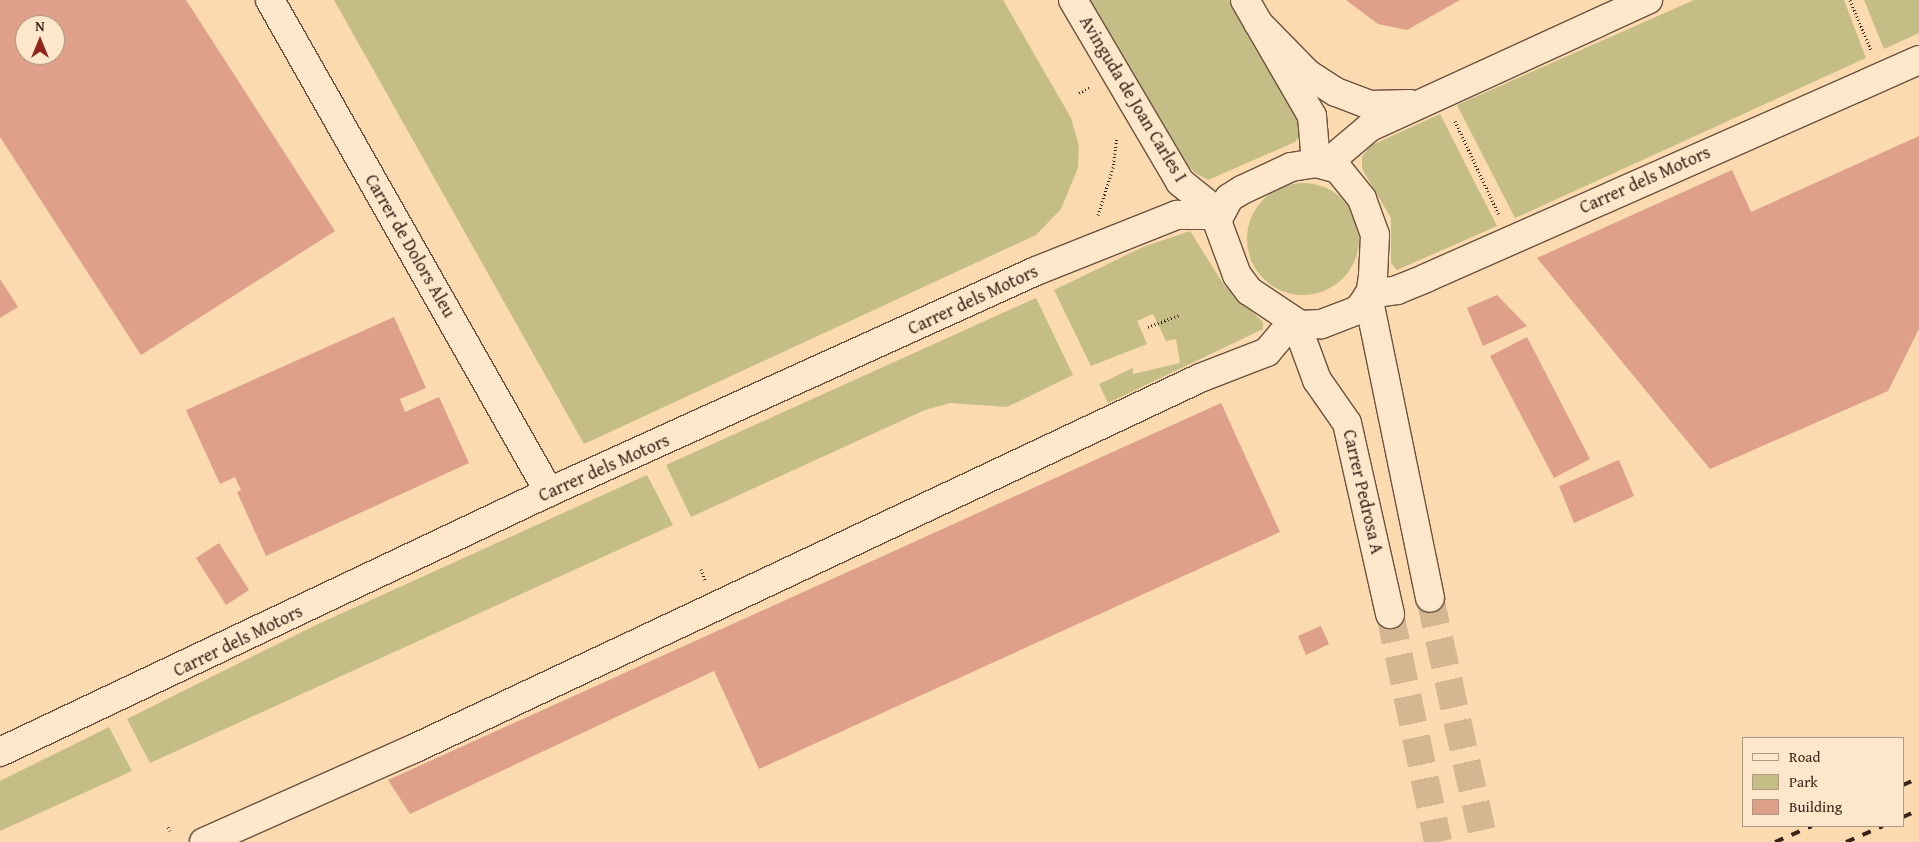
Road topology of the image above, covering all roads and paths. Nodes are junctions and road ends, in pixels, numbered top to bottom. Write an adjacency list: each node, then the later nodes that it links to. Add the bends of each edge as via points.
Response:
1 (270, 0): 21 (street, Carrer de Dolors Aleu)
2 (1073, 0): 14 (street, Avinguda de Joan Carles I, via 1180,182)
3 (1648, 0): 10 (street)
4 (1850, 0): 6 (path)
5 (1252, 12): 10 (street, via 1308,74 1336,92 1370,105); 13 (street, via 1312,116)
6 (1874, 58)
7 (1919, 60): 17 (street, Carrer dels Motors, via 1418,281)
8 (1093, 86): 9 (path, Avinguda de Joan Carles I)
9 (1080, 93)
10 (1421, 103): 13 (street, via 1370,127)
11 (1454, 118): 16 (path)
12 (1116, 133): 15 (path, via 1113,168)
13 (1320, 164): 14 (street, via 1291,167 1242,190 1229,198); 17 (street, via 1338,169 1371,216 1375,235)
14 (1219, 214): 19 (street, via 1237,275 1249,290); 21 (street, Carrer dels Motors, via 1177,215 1088,249)
15 (1092, 224)
16 (1504, 226)
17 (1369, 295): 19 (street, via 1358,310 1340,318 1321,324); 22 (street)
18 (1180, 315): 20 (path)
19 (1294, 322): 23 (street, Carrer Pedrosa A, via 1317,380 1347,423); 25 (street, via 1267,352 1200,378 420,746)
20 (1148, 327)
21 (549, 492): 24 (street, Carrer dels Motors)
22 (1430, 598)
23 (1390, 614)
24 (3, 745)
25 (204, 842)

